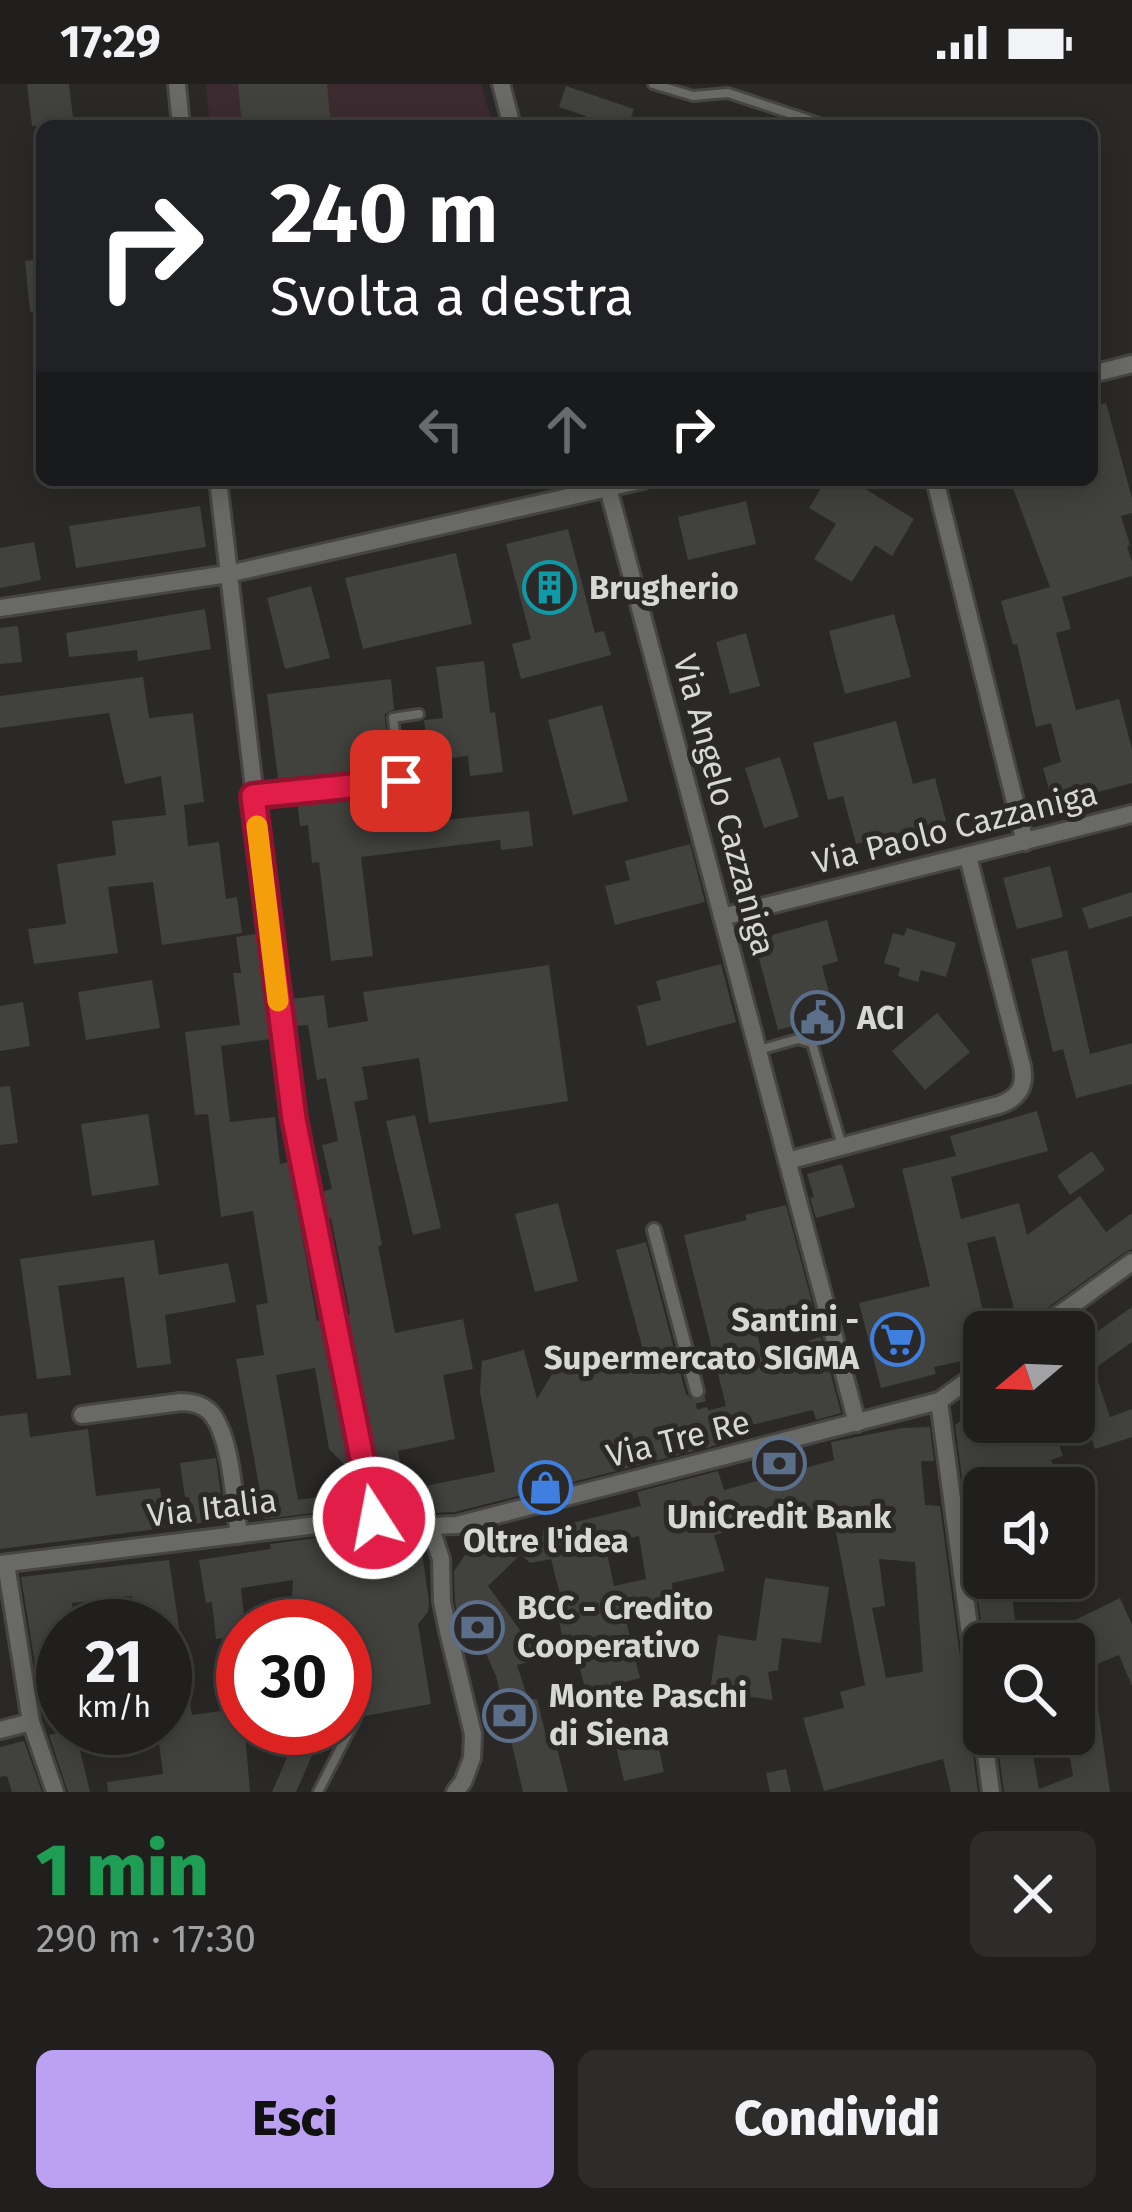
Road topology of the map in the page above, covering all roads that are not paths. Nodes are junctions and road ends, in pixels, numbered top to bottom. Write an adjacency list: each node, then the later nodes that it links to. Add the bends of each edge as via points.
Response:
1 (177, 84): 4 (street)
2 (501, 84): 5 (street)
3 (653, 84): 6 (lane, via 693,96 728,93)
4 (180, 120)
5 (510, 120)
6 (810, 120)
7 (1132, 364): 8 (street)
8 (1098, 372)
9 (219, 486): 13 (street)
10 (599, 486): 13 (street)
11 (608, 486): 20 (street, Via Angelo Cazzaniga)
12 (936, 486): 18 (street)
13 (228, 574): 14 (street); 16 (street)
14 (0, 608)
15 (419, 714): 16 (lane, via 393,718 401,781)
16 (253, 796): 32 (street, via 294,1119)
17 (1132, 814): 18 (street, Via Paolo Cazzaniga)
18 (1024, 842): 19 (street, Via Paolo Cazzaniga)
19 (968, 857): 20 (street, Via Paolo Cazzaniga); 22 (street, via 1023,1084 1006,1102)
20 (722, 917): 21 (street, Via Angelo Cazzaniga)
21 (758, 1050): 22 (lane, via 812,1043); 23 (street, Via Angelo Cazzaniga)
22 (842, 1146): 23 (street)
23 (787, 1161): 31 (street, Via Angelo Cazzaniga)
24 (654, 1230): 28 (street)
25 (1132, 1262): 26 (street)
26 (1064, 1311)
27 (963, 1384): 29 (street)
28 (697, 1391)
29 (939, 1401): 31 (street, Via Tre Re); 42 (street)
30 (82, 1415): 34 (street, via 181,1402 205,1408 224,1444)
31 (857, 1423): 33 (street, Via Tre Re)
32 (374, 1518): 33 (street, Via Italia); 34 (street, Via Italia)
33 (430, 1526): 41 (street, via 473,1734 471,1763)
34 (239, 1535): 35 (street, Via Italia)
35 (3, 1564): 36 (street)
36 (32, 1722): 37 (street); 39 (street)
37 (0, 1730)
38 (337, 1755): 40 (lane)
39 (56, 1792)
40 (318, 1792)
41 (455, 1792)
42 (992, 1792)

